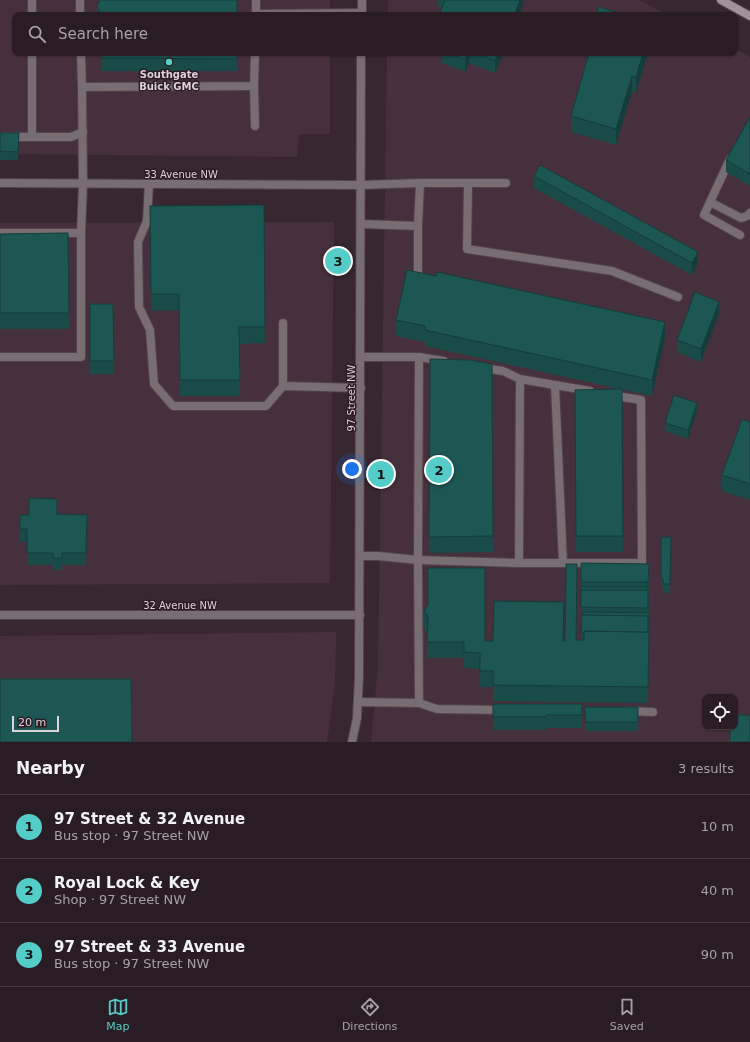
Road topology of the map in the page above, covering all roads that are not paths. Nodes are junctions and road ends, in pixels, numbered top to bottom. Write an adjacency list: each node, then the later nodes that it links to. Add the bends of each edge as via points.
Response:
1 (32, 0): 6 (street)
2 (80, 0): 7 (street)
3 (256, 0): 8 (street)
4 (362, 0): 9 (street)
5 (722, 0): 10 (main road)
6 (32, 12)
7 (80, 12)
8 (256, 12)
9 (362, 12)
10 (750, 16)
11 (32, 56): 20 (street)
12 (81, 56): 16 (street)
13 (255, 56): 15 (street)
14 (360, 56): 28 (street, 97 Street NW)
15 (254, 86): 16 (street); 17 (street)
16 (82, 87): 18 (street)
17 (255, 126)
18 (83, 132): 20 (street, via 71,137); 25 (street)
19 (0, 137): 20 (street)
20 (32, 137)
21 (733, 153): 29 (street)
22 (420, 183): 27 (street, 33 Avenue NW); 28 (street, 33 Avenue NW); 32 (street)
23 (506, 183): 27 (street, 33 Avenue NW)
24 (0, 184): 25 (street, 33 Avenue NW)
25 (83, 184): 26 (street, 33 Avenue NW); 34 (street)
26 (148, 184): 28 (street, 33 Avenue NW); 46 (street, via 147,221 138,242 139,307 150,330 154,384 173,406 266,406)
27 (468, 184): 37 (street, via 467,249 612,271)
28 (361, 185): 31 (street, 97 Street NW)
29 (710, 202): 30 (street, via 741,218); 35 (street, via 704,215)
30 (750, 213)
31 (361, 224): 32 (street); 40 (street, 97 Street NW)
32 (418, 226): 36 (street)
33 (0, 233): 34 (street)
34 (80, 233): 39 (street, via 81,357)
35 (740, 235)
36 (418, 274)
37 (678, 297)
38 (283, 323): 46 (street)
39 (0, 357)
40 (361, 357): 41 (street); 47 (street, 97 Street NW)
41 (419, 357): 42 (street); 49 (street)
42 (450, 362)
43 (472, 366): 44 (street, via 503,371)
44 (520, 378): 45 (street); 50 (street)
45 (555, 385): 51 (street); 51 (street, via 641,400 642,563)
46 (283, 386): 47 (street)
47 (361, 388): 48 (street, 97 Street NW)
48 (360, 556): 49 (street); 52 (street, 97 Street NW)
49 (418, 560): 50 (street); 55 (street)
50 (519, 563): 51 (street)
51 (563, 563)
52 (360, 615): 53 (street, 32 Avenue NW); 54 (street, 97 Street NW)
53 (0, 616)
54 (358, 702): 55 (street); 59 (street, 97 Street NW)
55 (419, 703): 56 (street, via 437,710)
56 (507, 710)
57 (622, 711): 58 (street)
58 (653, 712)
59 (352, 742)

